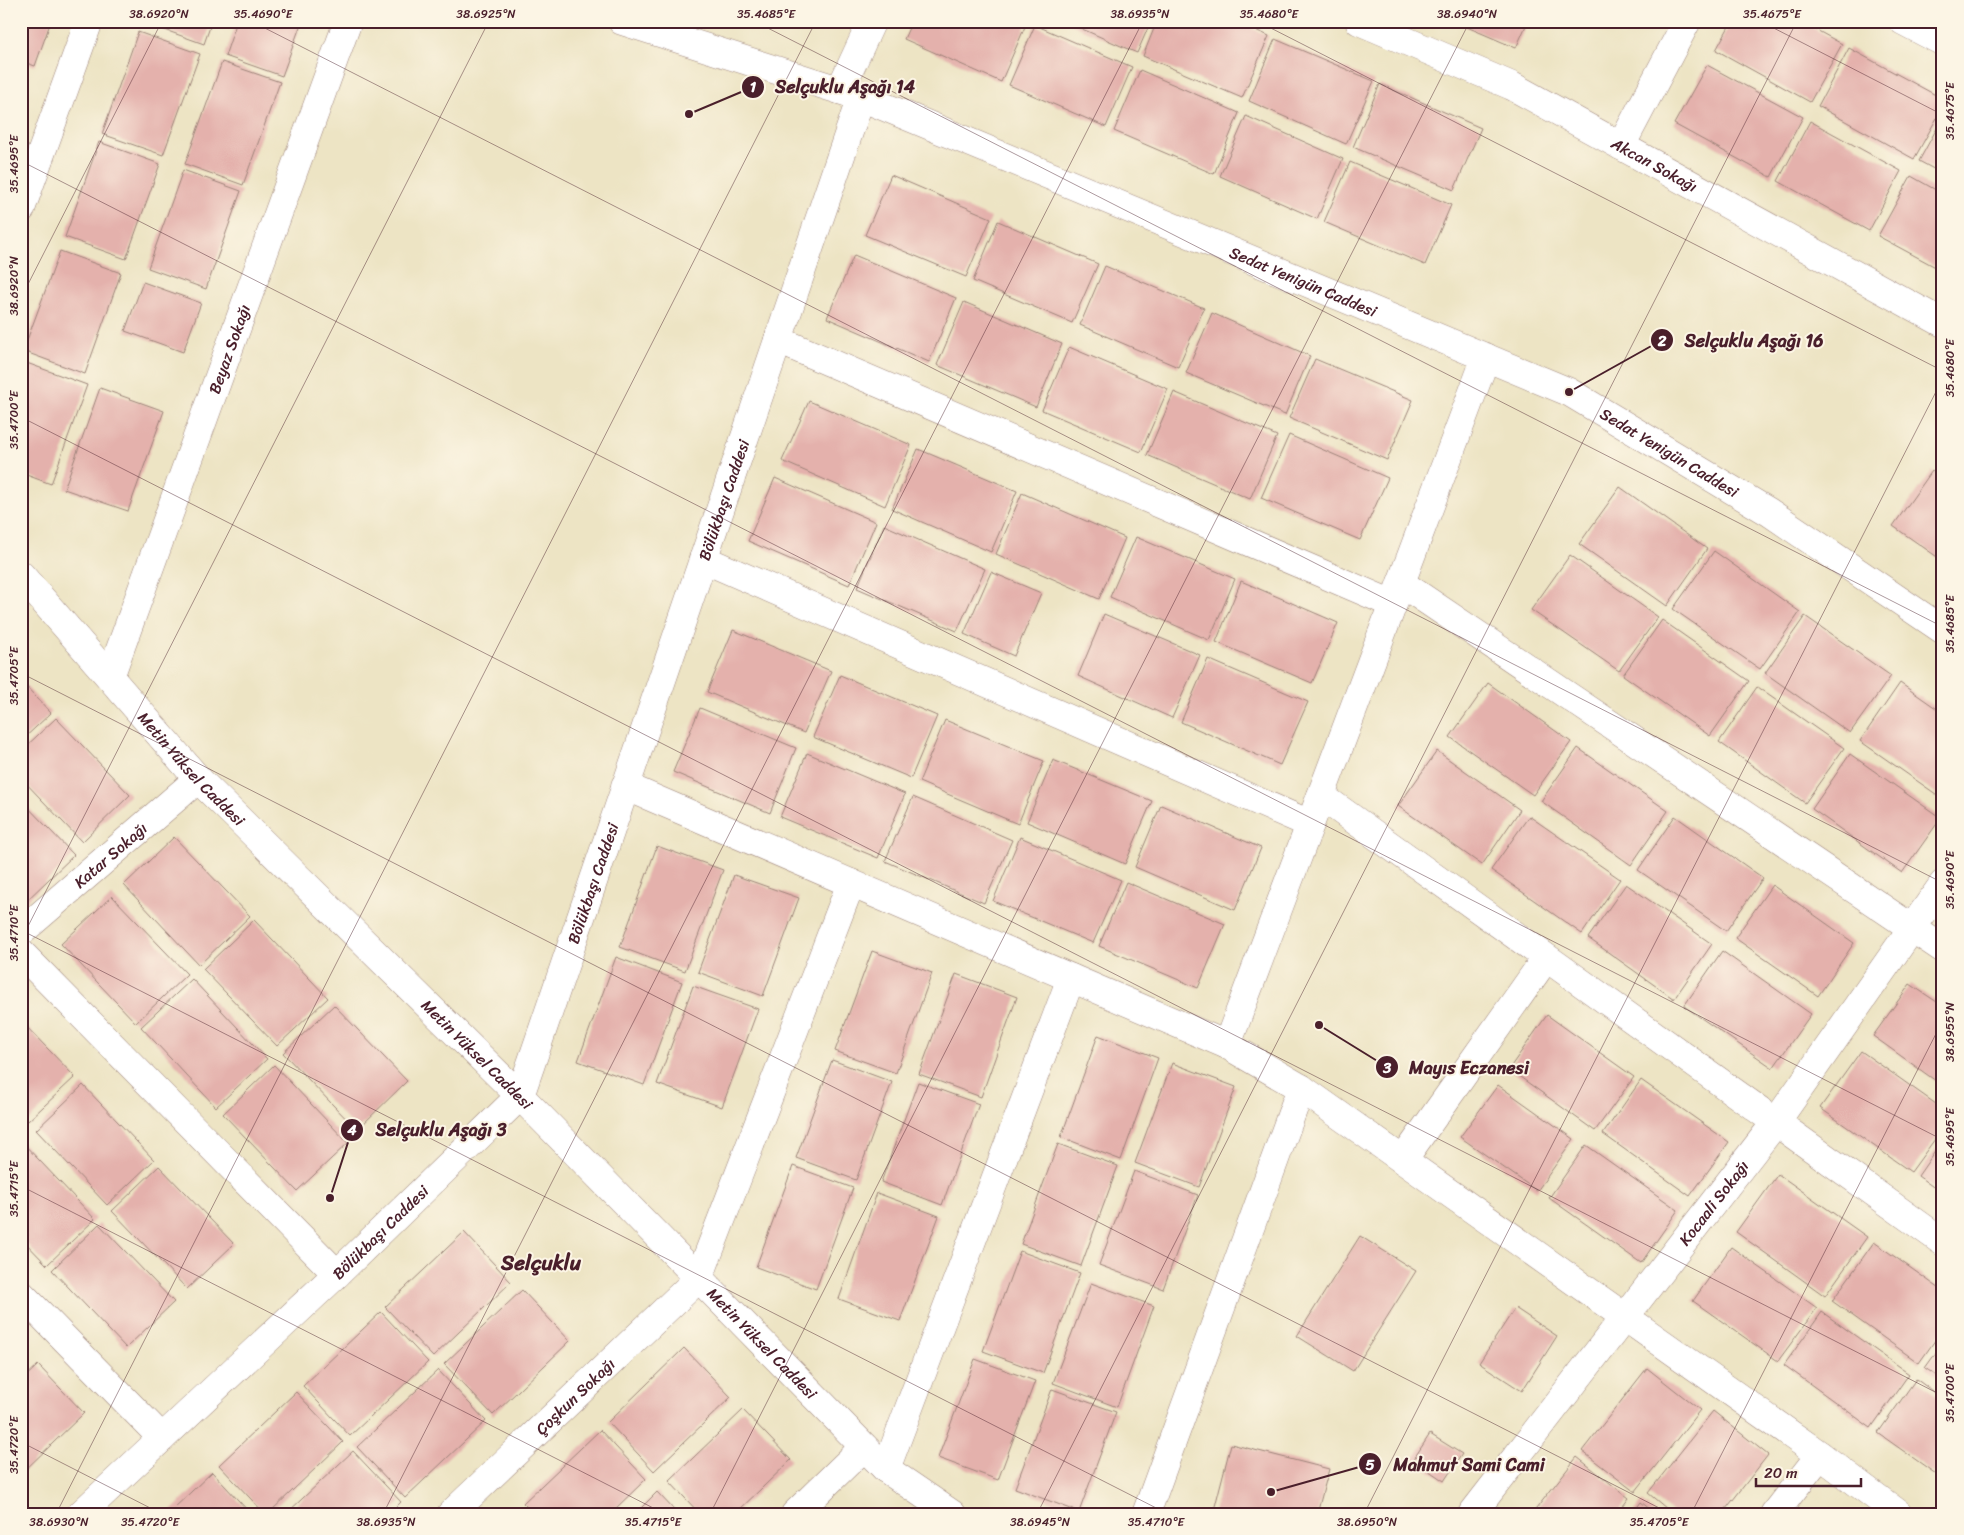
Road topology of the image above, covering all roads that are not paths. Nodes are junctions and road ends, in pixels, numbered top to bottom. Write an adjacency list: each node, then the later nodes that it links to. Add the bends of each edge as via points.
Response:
1 (89, 21): 11 (street)
2 (348, 21): 19 (street, Beyaz Sokağı)
3 (622, 21): 9 (street, Sedat Yenigün Caddesi)
4 (872, 21): 9 (street, Bölükbaşı Caddesi)
5 (1359, 21): 10 (street, Akcan Sokağı, via 1512,86)
6 (1687, 21): 10 (street)
7 (1904, 21): 8 (street)
8 (1943, 42)
9 (850, 94): 13 (street, Bölükbaşı Caddesi); 14 (street, Sedat Yenigün Caddesi)
10 (1621, 146): 12 (street, Akcan Sokağı)
11 (21, 209)
12 (1943, 323)
13 (778, 340): 15 (street, Bölükbaşı Caddesi); 17 (street)
14 (1486, 357): 17 (street); 18 (street, Sedat Yenigün Caddesi, via 1569,392 1769,512)
15 (704, 558): 21 (street, Bölükbaşı Caddesi); 23 (street)
16 (21, 575): 19 (street, Metin Yüksel Caddesi)
17 (1397, 593): 22 (street); 26 (street)
18 (1943, 630)
19 (110, 677): 20 (street, Metin Yüksel Caddesi)
20 (198, 779): 27 (street, Katar Sokağı); 34 (street, Metin Yüksel Caddesi)
21 (625, 786): 24 (street); 34 (street, Bölükbaşı Caddesi)
22 (1321, 796): 23 (street); 30 (street)
23 (1310, 824): 32 (street)
24 (851, 883): 31 (street); 39 (street)
25 (1943, 884): 26 (street, Kocaali Sokağı)
26 (1912, 928): 28 (street); 35 (street, Kocaali Sokağı)
27 (21, 932)
28 (1943, 949)
29 (21, 953): 38 (street)
30 (1546, 958): 35 (street); 36 (street)
31 (1071, 978): 32 (street); 45 (street)
32 (1227, 1045): 33 (street)
33 (1301, 1088): 36 (street); 50 (street)
34 (520, 1096): 38 (street, Bölükbaşı Caddesi); 39 (street, Metin Yüksel Caddesi)
35 (1776, 1122): 37 (street); 41 (street, Kocaali Sokağı)
36 (1403, 1160): 41 (street)
37 (1943, 1242)
38 (338, 1274): 42 (street, Bölükbaşı Caddesi)
39 (699, 1278): 43 (street, Metin Yüksel Caddesi); 47 (street, Çoşkun Sokağı)
40 (21, 1294): 42 (street)
41 (1625, 1316): 44 (street); 51 (street, Kocaali Sokağı)
42 (162, 1438): 46 (street, Bölükbaşı Caddesi)
43 (864, 1446): 45 (street, Metin Yüksel Caddesi); 48 (street)
44 (1820, 1455): 52 (street); 53 (street)
45 (886, 1469): 49 (street, Metin Yüksel Caddesi)
46 (81, 1514)
47 (451, 1514)
48 (795, 1514)
49 (952, 1514)
50 (1146, 1514)
51 (1472, 1514)
52 (1774, 1514)
53 (1899, 1514)

